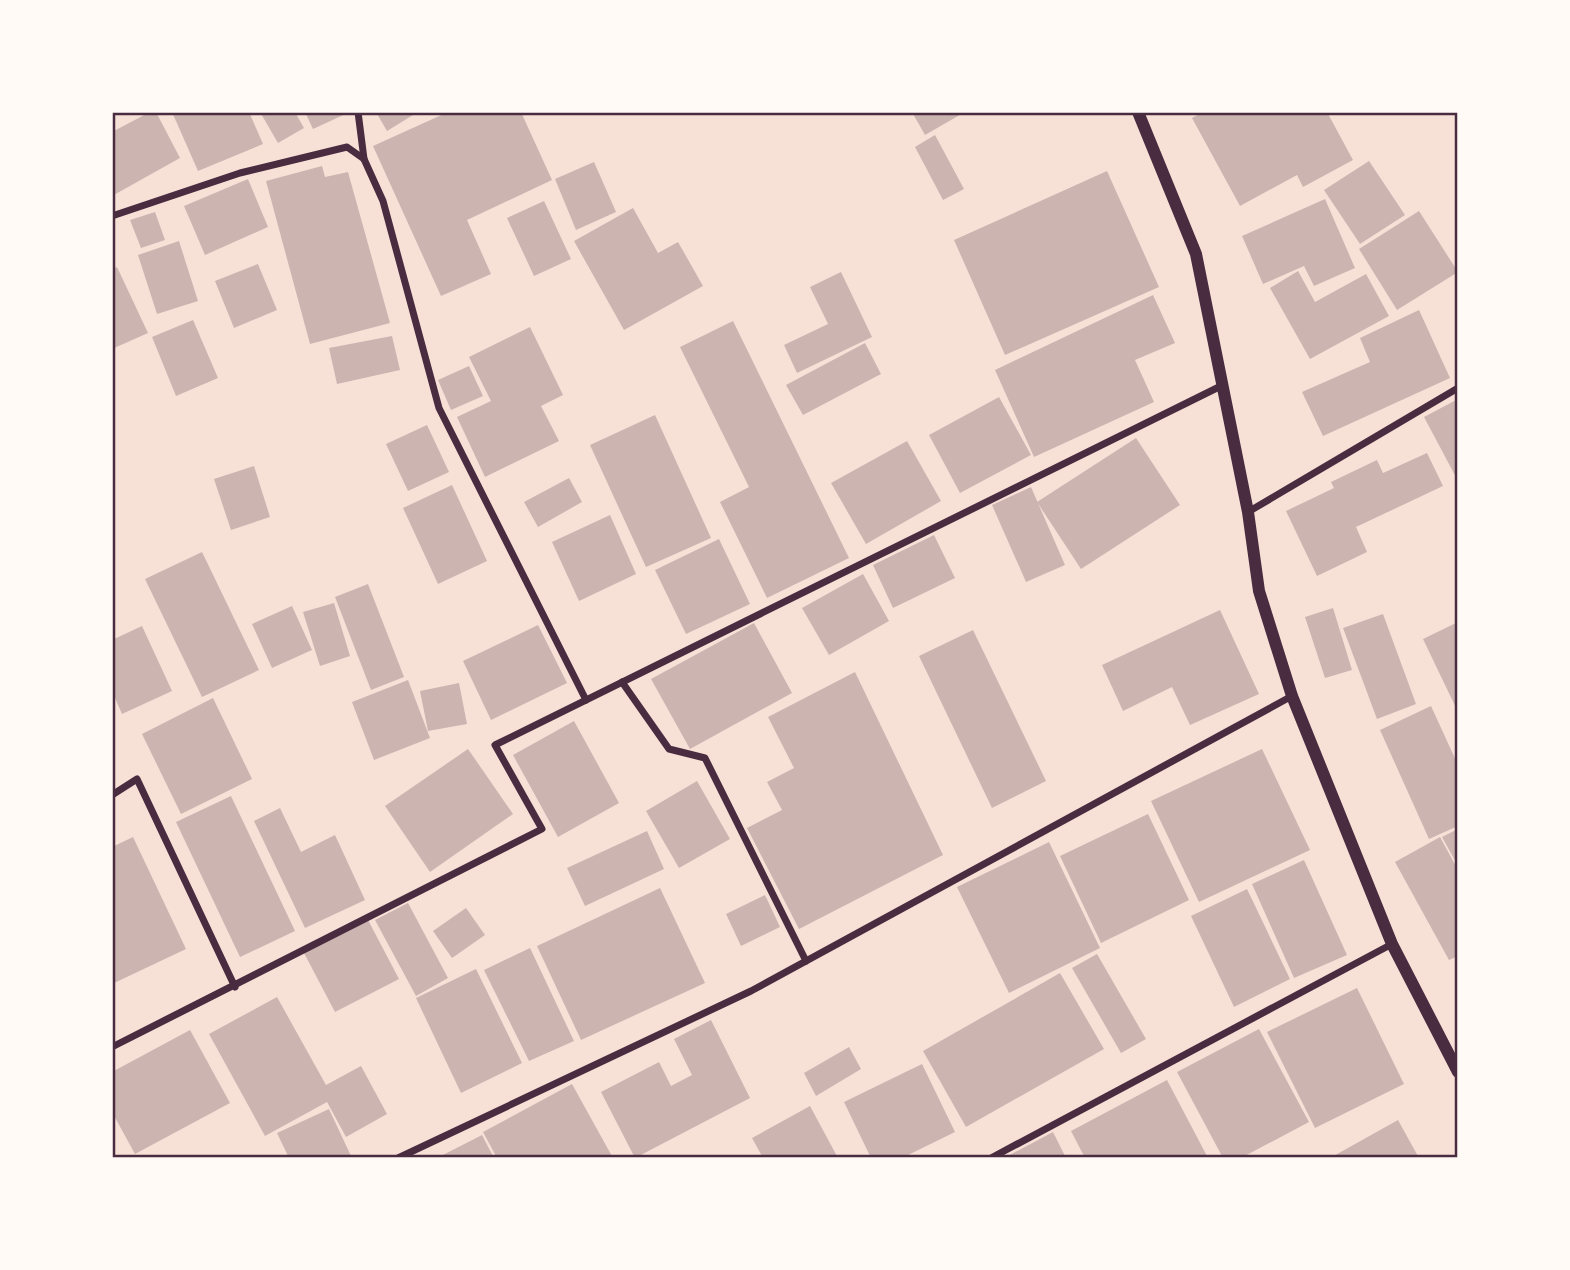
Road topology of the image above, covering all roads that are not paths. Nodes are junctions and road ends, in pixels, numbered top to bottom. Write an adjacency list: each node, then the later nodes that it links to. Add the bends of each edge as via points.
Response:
1 (358, 112): 3 (street)
2 (1138, 112): 5 (street, via 1196,254)
3 (364, 159): 4 (street, via 346,146 240,173); 10 (street, via 383,201 439,408)
4 (112, 216)
5 (1224, 384): 7 (street); 8 (street)
6 (1458, 388): 7 (street)
7 (1248, 512): 9 (street, via 1259,591)
8 (622, 682): 10 (street); 13 (street, via 669,749 705,758)
9 (1292, 696): 12 (street); 13 (street)
10 (586, 700): 14 (street, via 495,746 542,829)
11 (112, 795): 14 (street, via 137,779)
12 (1392, 944): 16 (street); 18 (street)
13 (806, 961): 17 (street)
14 (235, 986): 15 (street)
15 (112, 1047)
16 (1458, 1072)
17 (398, 1158)
18 (991, 1158)

